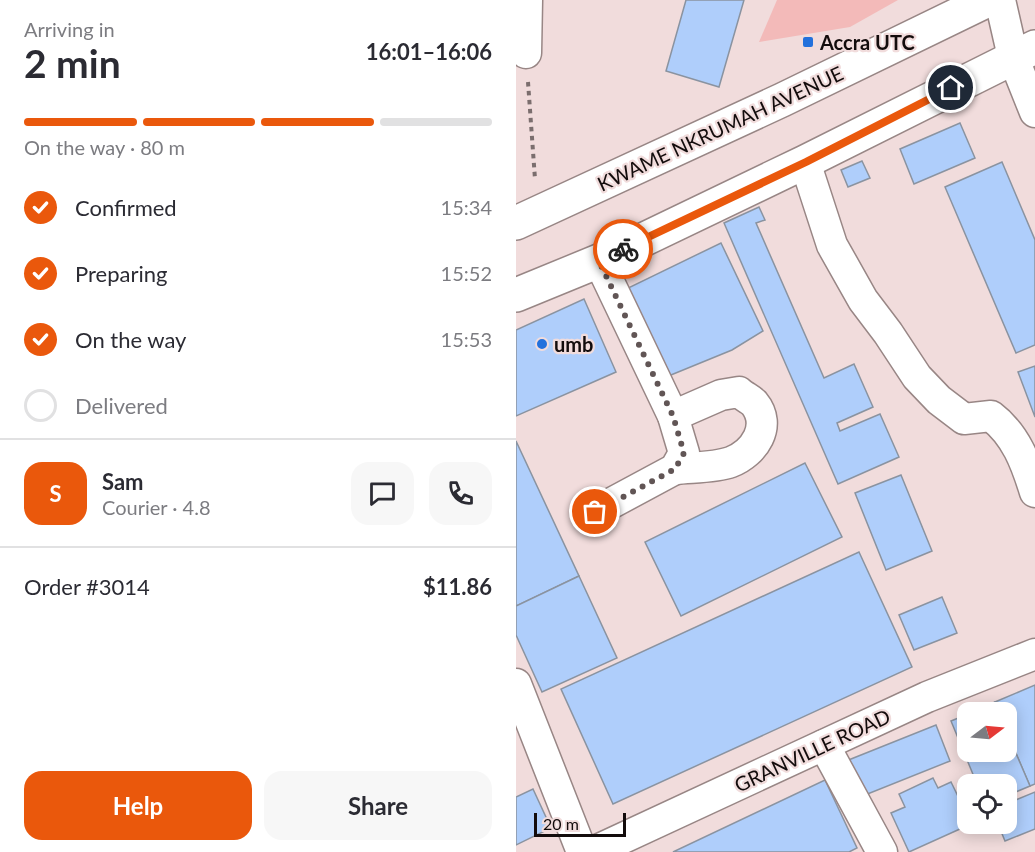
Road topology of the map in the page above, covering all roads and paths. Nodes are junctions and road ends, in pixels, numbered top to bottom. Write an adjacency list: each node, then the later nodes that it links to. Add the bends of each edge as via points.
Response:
1 (527, 0): 5 (street)
2 (988, 0): 8 (main road, KWAME NKRUMAH AVENUE)
3 (1000, 0): 4 (street)
4 (1024, 52): 6 (street); 7 (main road)
5 (526, 53): 8 (path)
6 (1035, 112)
7 (806, 162): 9 (main road); 13 (street, via 832,245 863,300 917,377 939,400 964,419 992,416 1007,428 1026,463)
8 (527, 218)
9 (599, 261): 10 (main road); 11 (street)
10 (516, 296)
11 (673, 416): 12 (street, via 684,453); 12 (street, via 721,395 739,392 754,403 761,418 757,444 743,455 721,465)
12 (675, 469): 14 (street)
13 (1035, 492)
14 (595, 512)
15 (1035, 654): 17 (street, GRANVILLE ROAD, via 927,697)
16 (516, 684): 18 (street)
17 (824, 745): 20 (street, GRANVILLE ROAD); 21 (street)
18 (528, 751): 19 (street)
19 (582, 852)
20 (593, 852)
21 (882, 852)

